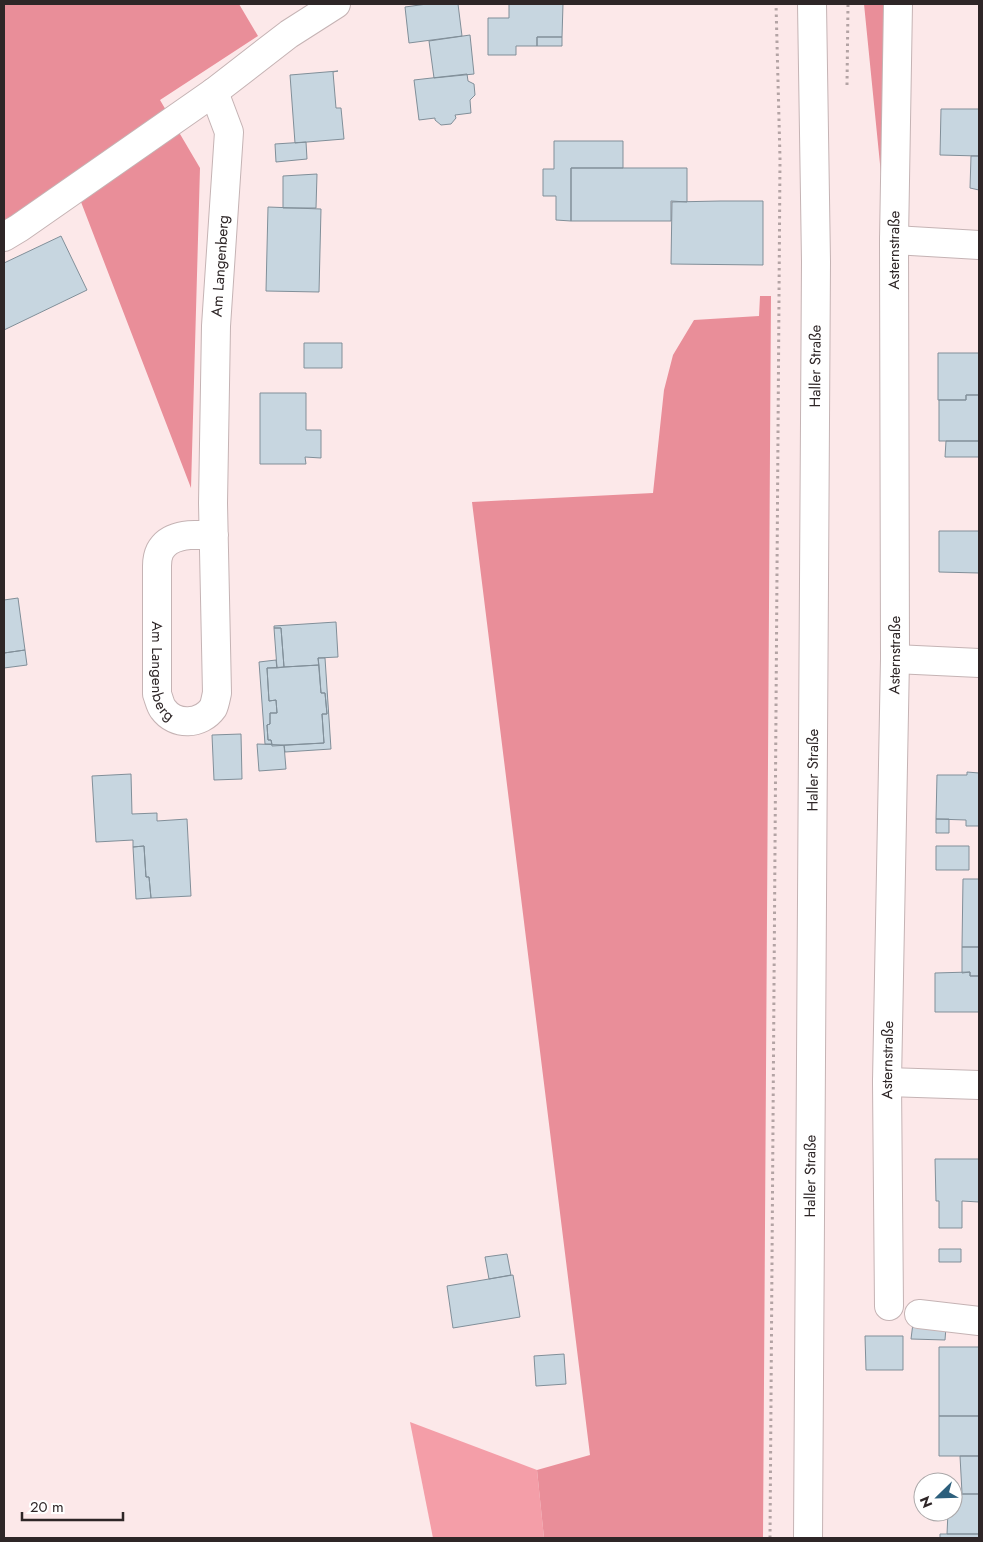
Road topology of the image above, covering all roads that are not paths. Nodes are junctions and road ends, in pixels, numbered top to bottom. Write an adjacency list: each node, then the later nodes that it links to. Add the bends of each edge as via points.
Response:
1 (336, 4): 4 (street, via 290,34)
2 (812, 4): 16 (street, Haller Straße, via 816,272)
3 (898, 4): 6 (street, Asternstraße)
4 (214, 92): 5 (street); 8 (street, Am Langenberg, via 229,132 216,326)
5 (4, 237)
6 (894, 240): 7 (street); 9 (street, Asternstraße)
7 (979, 245)
8 (214, 535): 8 (street, Am Langenberg, via 217,693 213,707 202,718 188,722 173,719 162,709 157,694 156,566 160,551 170,540 185,535)
9 (895, 659): 10 (street); 11 (street, Asternstraße)
10 (979, 663)
11 (887, 1082): 12 (street); 13 (street, Asternstraße)
12 (979, 1085)
13 (888, 1306)
14 (919, 1314): 15 (street)
15 (979, 1321)
16 (808, 1538)

